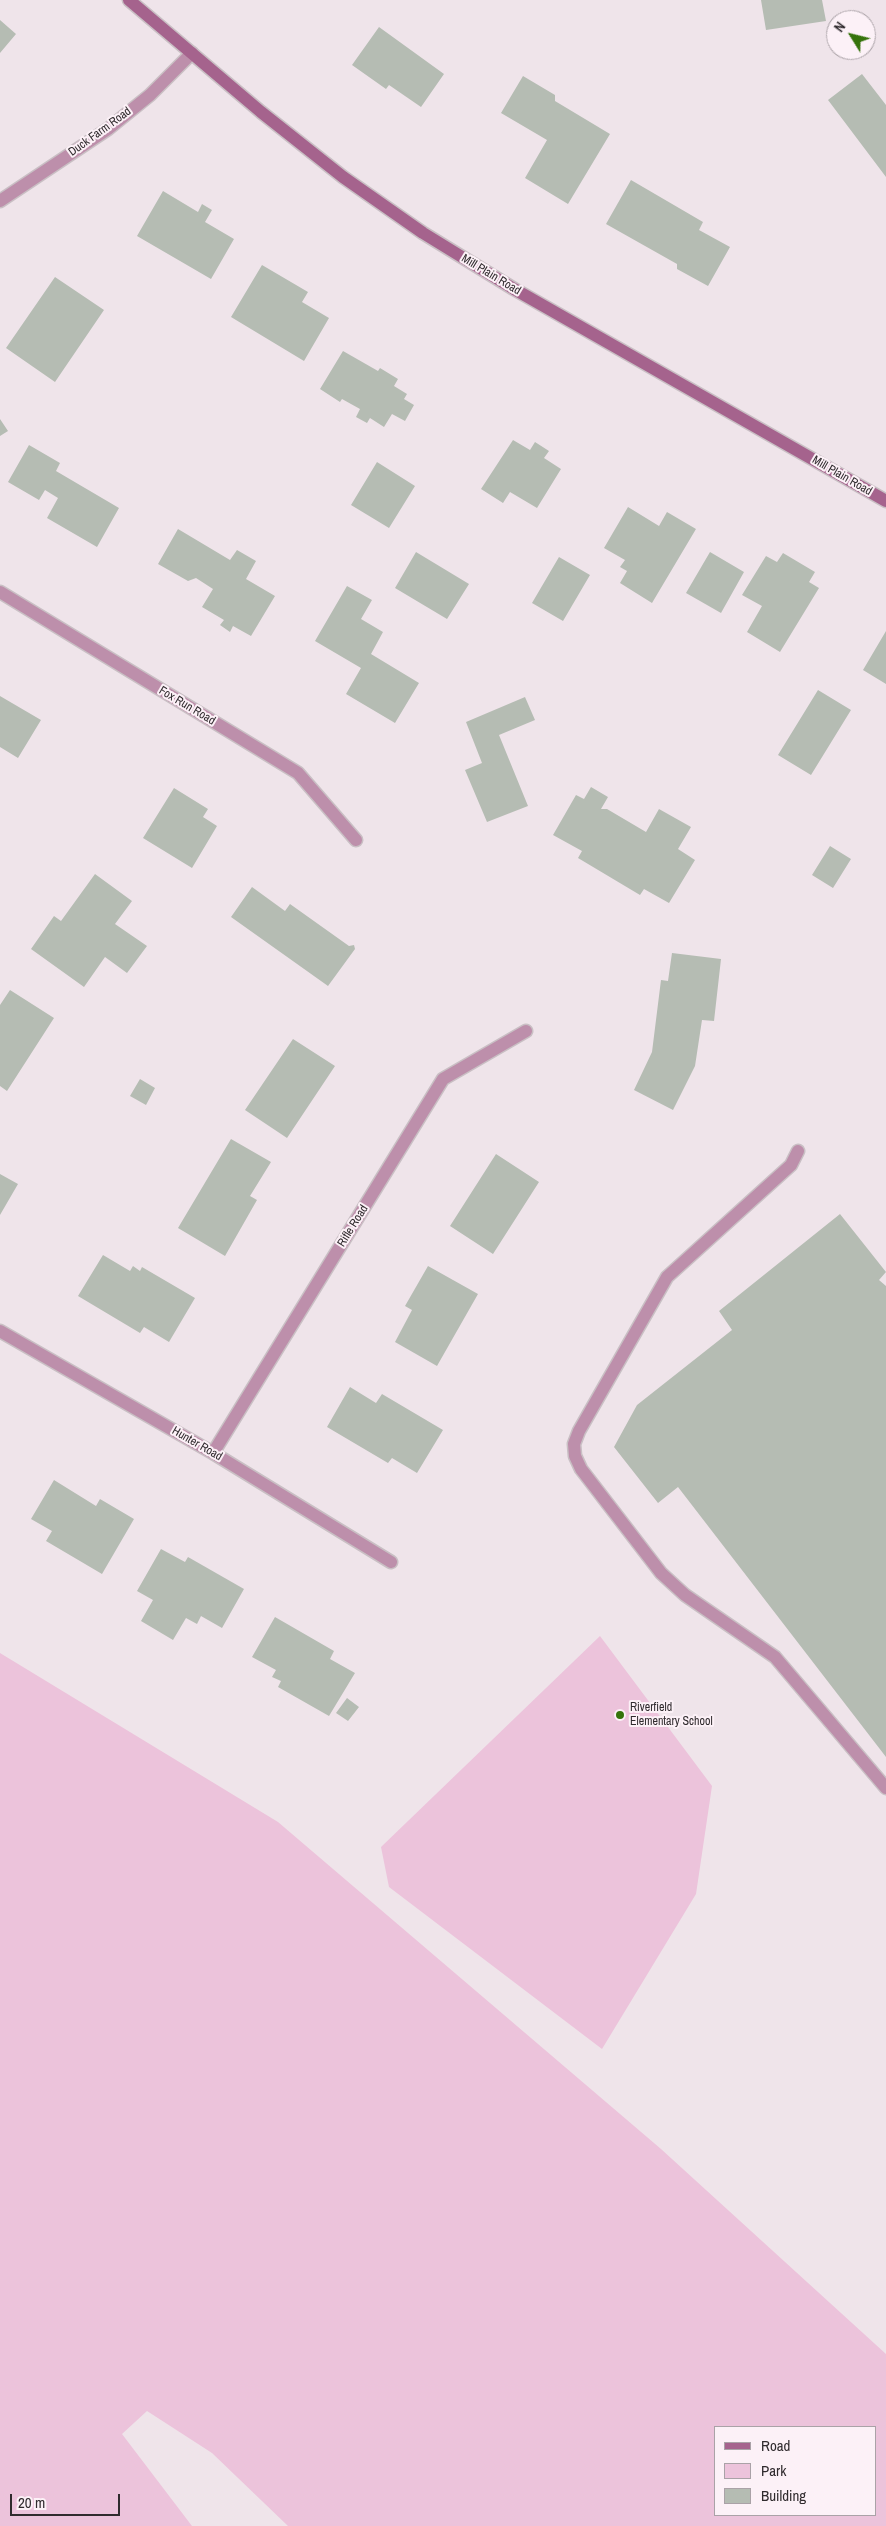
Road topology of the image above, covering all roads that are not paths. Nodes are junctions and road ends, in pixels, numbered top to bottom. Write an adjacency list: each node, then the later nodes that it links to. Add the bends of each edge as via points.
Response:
1 (129, 0): 2 (main road, Mill Plain Road)
2 (192, 53): 3 (street, Duck Farm Road, via 150,95 108,129); 4 (main road, Mill Plain Road, via 343,177 423,233 514,289)
3 (0, 201)
4 (886, 501)
5 (0, 592): 6 (street, Fox Run Road, via 298,773)
6 (356, 840)
7 (526, 1031): 10 (street, Rifle Road, via 443,1080)
8 (798, 1151): 12 (street, via 791,1165 667,1277 579,1431 574,1444 575,1456 581,1469 661,1573 685,1595 775,1657)
9 (0, 1331): 10 (street, Hunter Road)
10 (213, 1453): 11 (street, Hunter Road)
11 (391, 1562)
12 (886, 1788)

